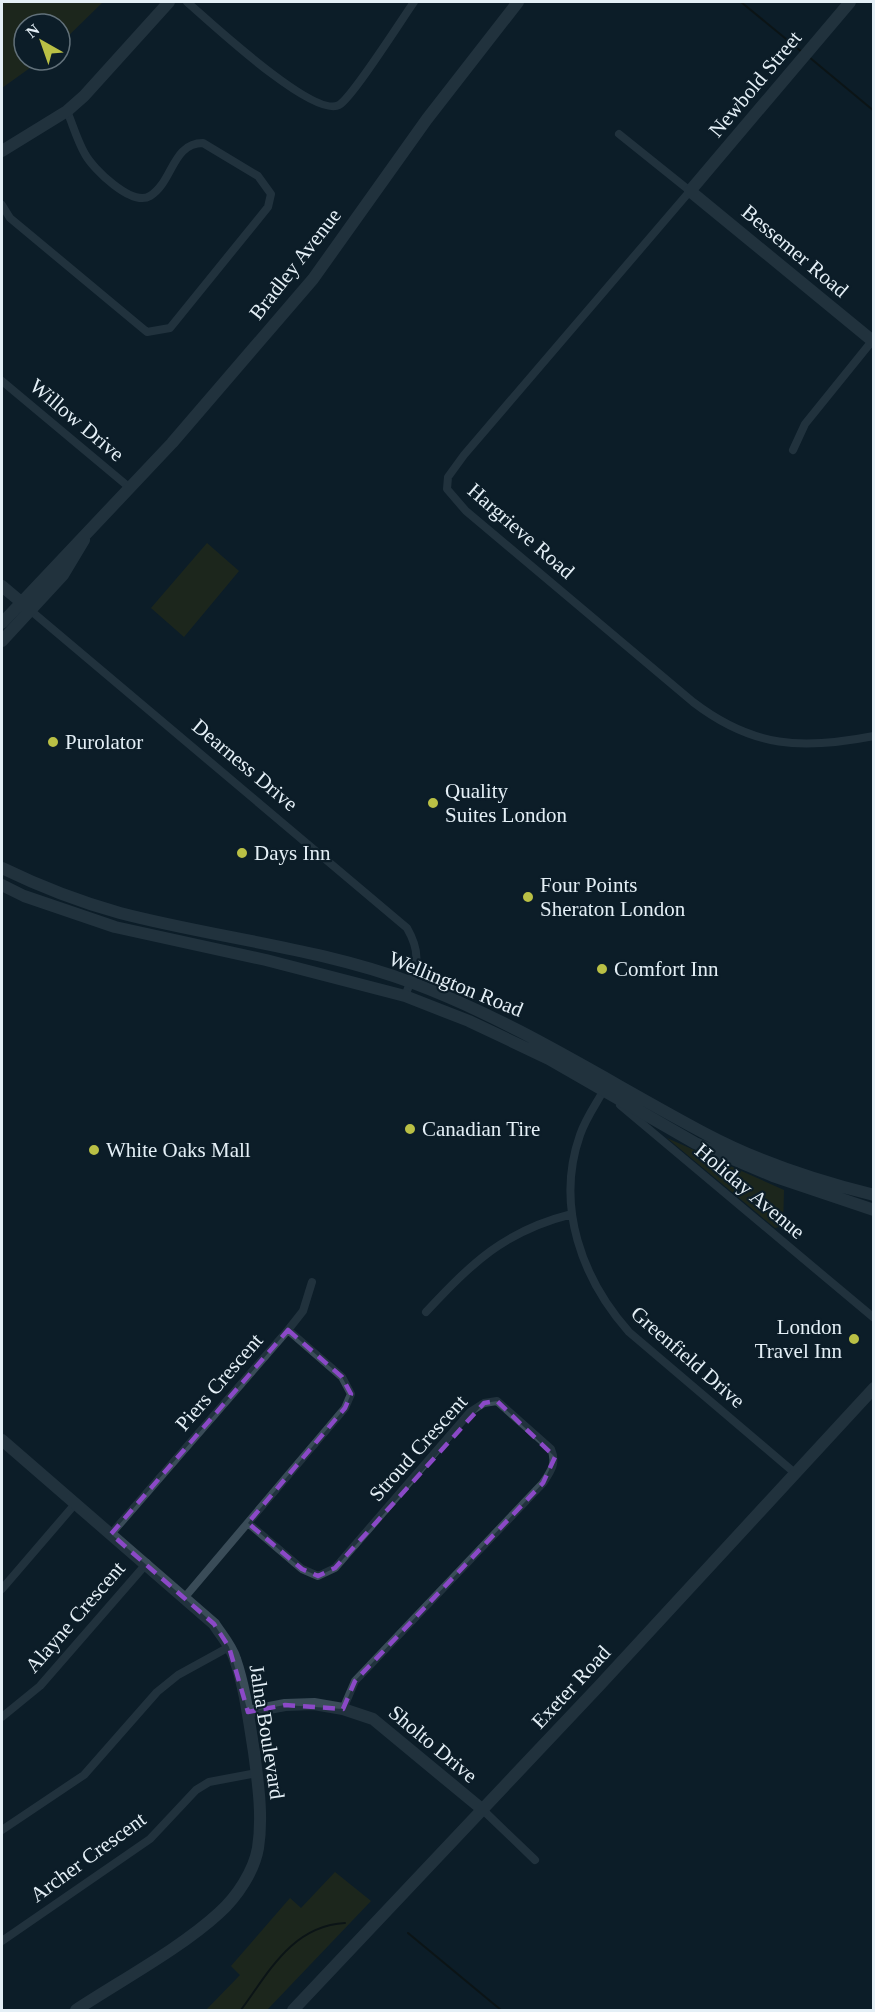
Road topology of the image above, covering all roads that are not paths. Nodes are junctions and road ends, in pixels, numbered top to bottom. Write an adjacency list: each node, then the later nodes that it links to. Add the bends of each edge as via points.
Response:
1 (169, 2): 6 (main road)
2 (187, 2): 3 (street, via 277,79 331,106 339,105 353,89)
3 (414, 2)
4 (518, 2): 14 (main road, Bradley Avenue, via 434,110 313,279)
5 (850, 2): 9 (main road, Newbold Street)
6 (67, 111): 8 (main road); 10 (street, via 85,155 109,181 138,199 156,192 184,148 203,143 258,176 271,194 268,207 170,328 147,332 10,218)
7 (620, 134): 9 (street)
8 (2, 151)
9 (690, 191): 11 (main road, Bessemer Road); 19 (street, Hargrieve Road, via 464,455 448,477 447,489 466,511 719,721 752,736 792,745 833,744)
10 (2, 205)
11 (873, 341): 13 (street, via 805,424)
12 (2, 381): 14 (street, Willow Drive)
13 (793, 450)
14 (130, 488): 16 (main road, Bradley Avenue, via 86,537 73,562)
15 (2, 586): 16 (main road, Dearness Drive)
16 (26, 606): 17 (main road, Bradley Avenue); 18 (main road, Bradley Avenue); 24 (street, Dearness Drive, via 407,928 418,946)
17 (2, 623)
18 (2, 641)
19 (873, 736)
20 (2, 868): 22 (main road, Wellington Road)
21 (2, 885): 23 (main road, Wellington Road)
22 (112, 910): 23 (main road); 24 (main road, Wellington Road)
23 (109, 925): 25 (main road, Wellington Road)
24 (410, 982): 25 (street, Dearness Drive); 26 (main road, Wellington Road, via 555,1048)
25 (405, 996): 26 (main road, Wellington Road)
26 (607, 1085): 27 (main road, Wellington Road, via 707,1135 777,1164); 28 (main road, Wellington Road, via 695,1143 773,1176); 29 (street, Greenfield Drive, via 590,1109 579,1137 571,1180); 32 (street, Holiday Avenue)
27 (873, 1195)
28 (873, 1210)
29 (572, 1214): 31 (street, via 540,1222 491,1248); 36 (street, Greenfield Drive, via 580,1256 611,1312 629,1332)
30 (312, 1282): 33 (street, via 303,1311)
31 (426, 1312)
32 (873, 1318)
33 (288, 1330): 38 (street, Piers Crescent, via 342,1377 351,1394 345,1408); 39 (street, Piers Crescent)
34 (873, 1388): 36 (main road, Exeter Road)
35 (3, 1443): 37 (main road, Jalna Boulevard)
36 (796, 1474): 48 (main road, Exeter Road)
37 (75, 1504): 39 (main road, Jalna Boulevard); 41 (street)
38 (248, 1522): 42 (street, Piers Crescent); 44 (street, Stroud Crescent, via 302,1569 318,1576 335,1568 470,1412 484,1403 497,1401 551,1449 554,1466 543,1483 355,1681)
39 (111, 1534): 40 (main road, Jalna Boulevard)
40 (147, 1563): 42 (main road, Jalna Boulevard); 46 (street, Alayne Crescent, via 40,1686)
41 (2, 1589)
42 (185, 1596): 43 (main road, Jalna Boulevard, via 214,1624)
43 (229, 1647): 45 (main road, Jalna Boulevard); 49 (street, via 178,1675 84,1775)
44 (343, 1709): 45 (main road, Sholto Drive, via 314,1704); 48 (main road, Sholto Drive, via 373,1719)
45 (248, 1712): 47 (main road, Jalna Boulevard)
46 (2, 1717)
47 (257, 1773): 51 (street, Archer Crescent, via 209,1782 196,1790 150,1839); 52 (main road, Jalna Boulevard, via 258,1849 233,1898 184,1939)
48 (483, 1810): 50 (street, Sholto Drive); 53 (main road, Exeter Road)
49 (2, 1830)
50 (535, 1860)
51 (2, 1941)
52 (76, 2010)
53 (293, 2010)

